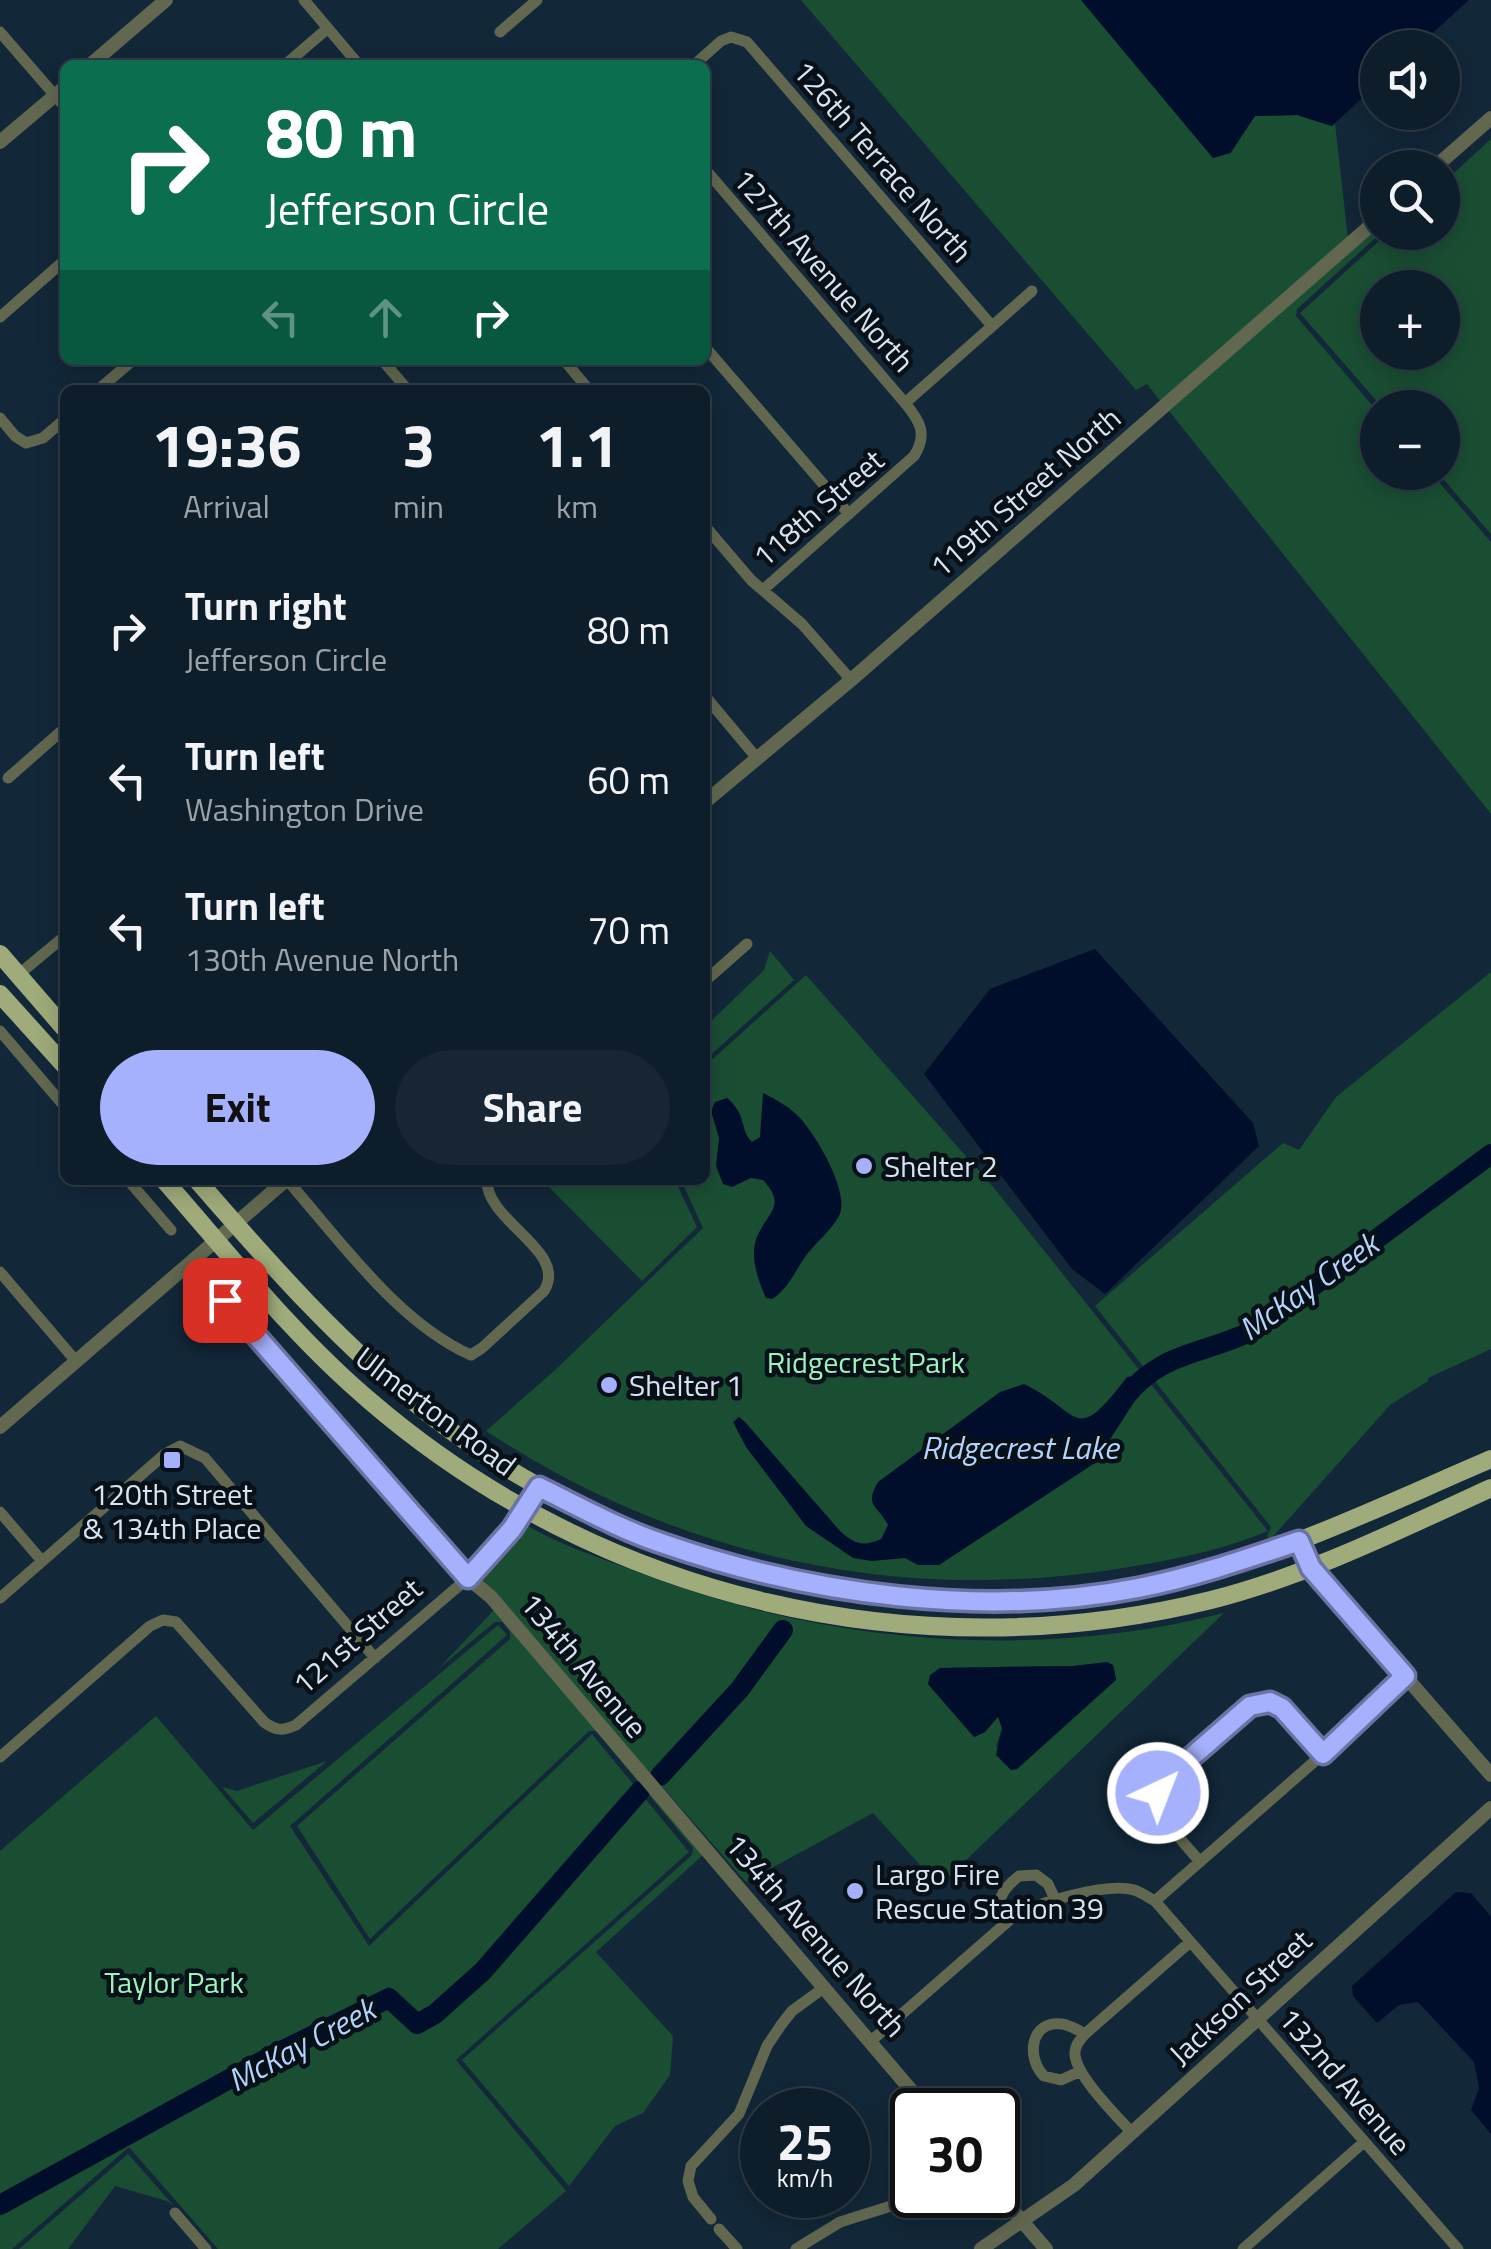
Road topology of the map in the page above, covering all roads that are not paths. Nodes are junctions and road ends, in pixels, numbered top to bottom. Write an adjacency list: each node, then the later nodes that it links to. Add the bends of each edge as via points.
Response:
1 (166, 0): 7 (street)
2 (304, 0): 4 (street)
3 (537, 0): 6 (street)
4 (328, 28): 8 (street); 9 (street)
5 (0, 32): 11 (street)
6 (500, 32)
7 (96, 60)
8 (292, 60)
9 (355, 60)
10 (700, 60): 21 (street, 126th Terrace North, via 731,36 748,42)
11 (60, 94)
12 (60, 97): 14 (street)
13 (1491, 118): 15 (street)
14 (0, 142)
15 (1455, 150)
16 (710, 175): 29 (street, 127th Avenue North)
17 (1360, 235): 35 (street, 119th Street North)
18 (60, 264): 20 (street)
19 (1032, 291): 21 (street)
20 (0, 317)
21 (992, 326): 29 (street)
22 (710, 352): 32 (street)
23 (127, 365): 26 (street)
24 (386, 365): 27 (street)
25 (568, 365): 28 (street)
26 (104, 385)
27 (404, 385)
28 (585, 385)
29 (905, 403): 32 (street, 118th Street, via 922,426 919,448)
30 (0, 418): 31 (street, via 26,443)
31 (60, 423)
32 (849, 514): 34 (street, 118th Street)
33 (710, 532): 34 (street)
34 (763, 590): 35 (street)
35 (850, 680): 38 (street, 119th Street North)
36 (710, 702): 38 (street)
37 (60, 732): 39 (street)
38 (756, 757): 40 (street, 119th Street North)
39 (8, 778)
40 (710, 798)
41 (60, 939): 44 (street)
42 (748, 944): 45 (street)
43 (0, 954): 44 (main road)
44 (9, 973): 47 (main road)
45 (710, 978)
46 (3, 1003): 49 (main road)
47 (60, 1023)
48 (0, 1031): 50 (street)
49 (60, 1061)
50 (60, 1100)
51 (132, 1185): 58 (street)
52 (168, 1185): 59 (main road, Ulmerton Road)
53 (201, 1185): 57 (main road, Ulmerton Road)
54 (280, 1185): 57 (street)
55 (290, 1185): 56 (street, via 410,1314 471,1354 551,1280 542,1256 493,1202)
56 (487, 1185)
57 (234, 1222): 59 (street); 65 (main road, Ulmerton Road, via 379,1374)
58 (171, 1230)
59 (215, 1239): 62 (street); 67 (main road, Ulmerton Road, via 370,1402)
60 (0, 1272): 62 (street)
61 (225, 1300): 72 (street, 134th Avenue)
62 (75, 1360): 63 (street)
63 (0, 1426)
64 (1491, 1458): 69 (main road, Ulmerton Road)
65 (539, 1487): 67 (street, 121st Street); 69 (main road, Ulmerton Road, via 660,1543 722,1563 817,1586 902,1596 1060,1598 1137,1588)
66 (1491, 1488): 71 (main road, Ulmerton Road)
67 (524, 1510): 71 (main road, Ulmerton Road, via 685,1580 799,1611 902,1626 1022,1628 1094,1620 1210,1600); 72 (street, 121st Street)
68 (0, 1512): 70 (street)
69 (1299, 1541): 71 (street)
70 (42, 1561): 73 (street); 74 (street, via 165,1454 180,1446 194,1450)
71 (1311, 1568): 75 (street)
72 (468, 1578): 74 (street, 121st Street); 80 (street, 134th Avenue)
73 (0, 1598)
74 (374, 1658): 77 (street, 121st Street, via 296,1725 272,1728 176,1622 164,1620)
75 (1405, 1676): 76 (street); 79 (street)
76 (1323, 1754): 78 (street, via 1282,1708 1262,1702); 83 (street)
77 (0, 1756)
78 (1174, 1772): 82 (street, via 1158,1793); 82 (street, via 1148,1756 1128,1782 1134,1802)
79 (1491, 1775)
80 (661, 1797): 88 (street, 134th Avenue North)
81 (1491, 1808): 89 (street, Jackson Street)
82 (1161, 1812): 83 (street)
83 (1200, 1862): 85 (street)
84 (1055, 1900): 85 (street, via 1114,1888); 86 (street); 86 (street, via 1036,1874 1019,1876 1000,1895)
85 (1155, 1901): 87 (street, 132nd Avenue)
86 (1006, 1923): 91 (street)
87 (1190, 1942): 89 (street, 132nd Avenue); 90 (street)
88 (825, 1987): 91 (street, 134th Avenue North); 100 (street, via 781,2025 739,2114 691,2166 693,2198)
89 (1259, 2019): 94 (street, Jackson Street); 95 (street, 132nd Avenue)
90 (1085, 2034): 92 (street, via 1076,2046); 92 (street, via 1051,2025 1032,2048 1044,2076 1061,2080)
91 (871, 2041): 93 (street, 134th Avenue North)
92 (1081, 2071): 94 (street)
93 (910, 2088)
94 (1132, 2134): 98 (street, Jackson Street)
95 (1364, 2142): 104 (street); 105 (street, 132nd Avenue)
96 (890, 2206): 101 (street, via 840,2222)
97 (175, 2212): 99 (street)
98 (1021, 2220): 102 (street, Jackson Street); 103 (street)
99 (206, 2249)
100 (737, 2249)
101 (796, 2249)
102 (981, 2249)
103 (1046, 2249)
104 (1243, 2249)
105 (1458, 2249)

